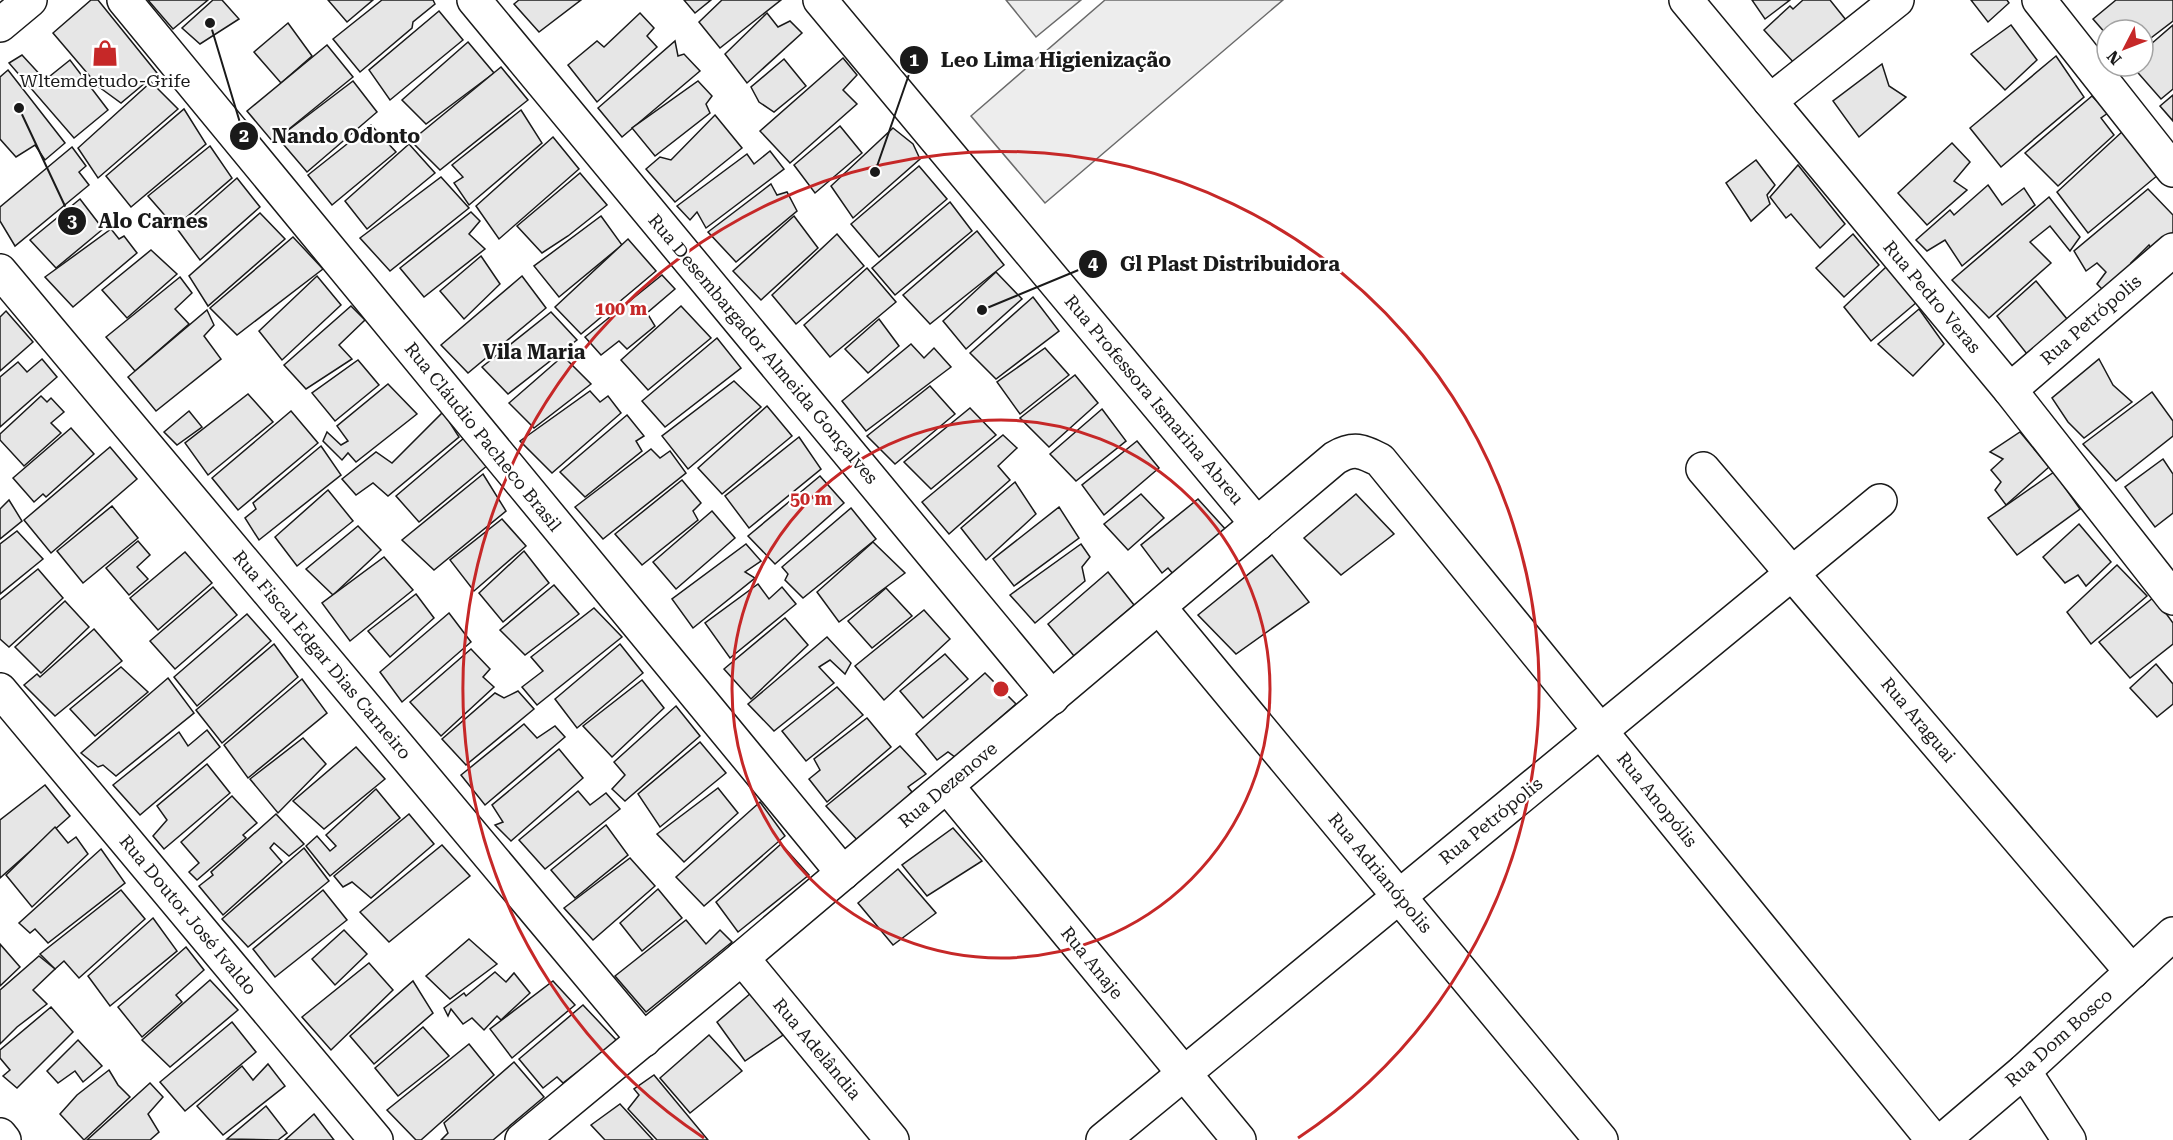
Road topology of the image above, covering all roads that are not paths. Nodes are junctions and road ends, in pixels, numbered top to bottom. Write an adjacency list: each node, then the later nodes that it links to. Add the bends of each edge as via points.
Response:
1 (30, 0): 8 (street)
2 (124, 0): 25 (street, Rua Cláudio Pacheco Brasil)
3 (474, 0): 22 (street, Rua Desembargador Almeida Gonçalves)
4 (820, 0): 17 (street, Rua Professora Ismarina Abreu)
5 (1686, 0): 9 (street, Rua Pedro Veras)
6 (1897, 0): 9 (street)
7 (2039, 0): 10 (street)
8 (0, 25)
9 (1770, 102): 13 (street, Rua Pedro Veras)
10 (2173, 170)
11 (2173, 250): 13 (street, Rua Petrópolis)
12 (0, 271): 30 (street, Rua Fiscal Edgar Dias Carneiro)
13 (2010, 390): 19 (street, Rua Pedro Veras)
14 (1380, 460): 17 (street, Rua Dezenove, via 1354,450 1346,452); 23 (street, Rua Anopólis)
15 (1703, 469): 18 (street, Rua Araguai)
16 (1880, 501): 18 (street, Rua Petrópolis)
17 (1257, 524): 20 (street, Rua Dezenove)
18 (1792, 573): 23 (street, Rua Petrópolis); 29 (street, Rua Araguai)
19 (2173, 598)
20 (1159, 607): 22 (street, Rua Dezenove); 26 (street, Rua Adrianópolis)
21 (0, 690): 35 (street, Rua Doutor José Ivaldo)
22 (1052, 698): 24 (street, Rua Dezenove)
23 (1601, 731): 26 (street, Rua Petrópolis); 41 (street, Rua Anopólis)
24 (947, 786): 25 (street, Rua Dezenove); 32 (street, Rua Anaje)
25 (843, 873): 28 (street, Rua Dezenove)
26 (1399, 896): 32 (street, Rua Petrópolis); 40 (street, Rua Adrianópolis)
27 (2173, 934): 29 (street, Rua Dom Bosco)
28 (742, 958): 30 (street, Rua Dezenove); 37 (street, Rua Adelândia)
29 (2132, 972): 31 (street, Rua Dom Bosco)
30 (644, 1040): 36 (street, Rua Dezenove)
31 (2024, 1071): 42 (street, Rua Dom Bosco); 43 (street)
32 (1183, 1074): 38 (street, Rua Petrópolis); 39 (street, Rua Anaje)
33 (0, 1135): 34 (street)
34 (4, 1140)
35 (376, 1140)
36 (522, 1140)
37 (892, 1140)
38 (1102, 1140)
39 (1239, 1140)
40 (1601, 1140)
41 (1933, 1140)
42 (1943, 1140)
43 (2068, 1140)

